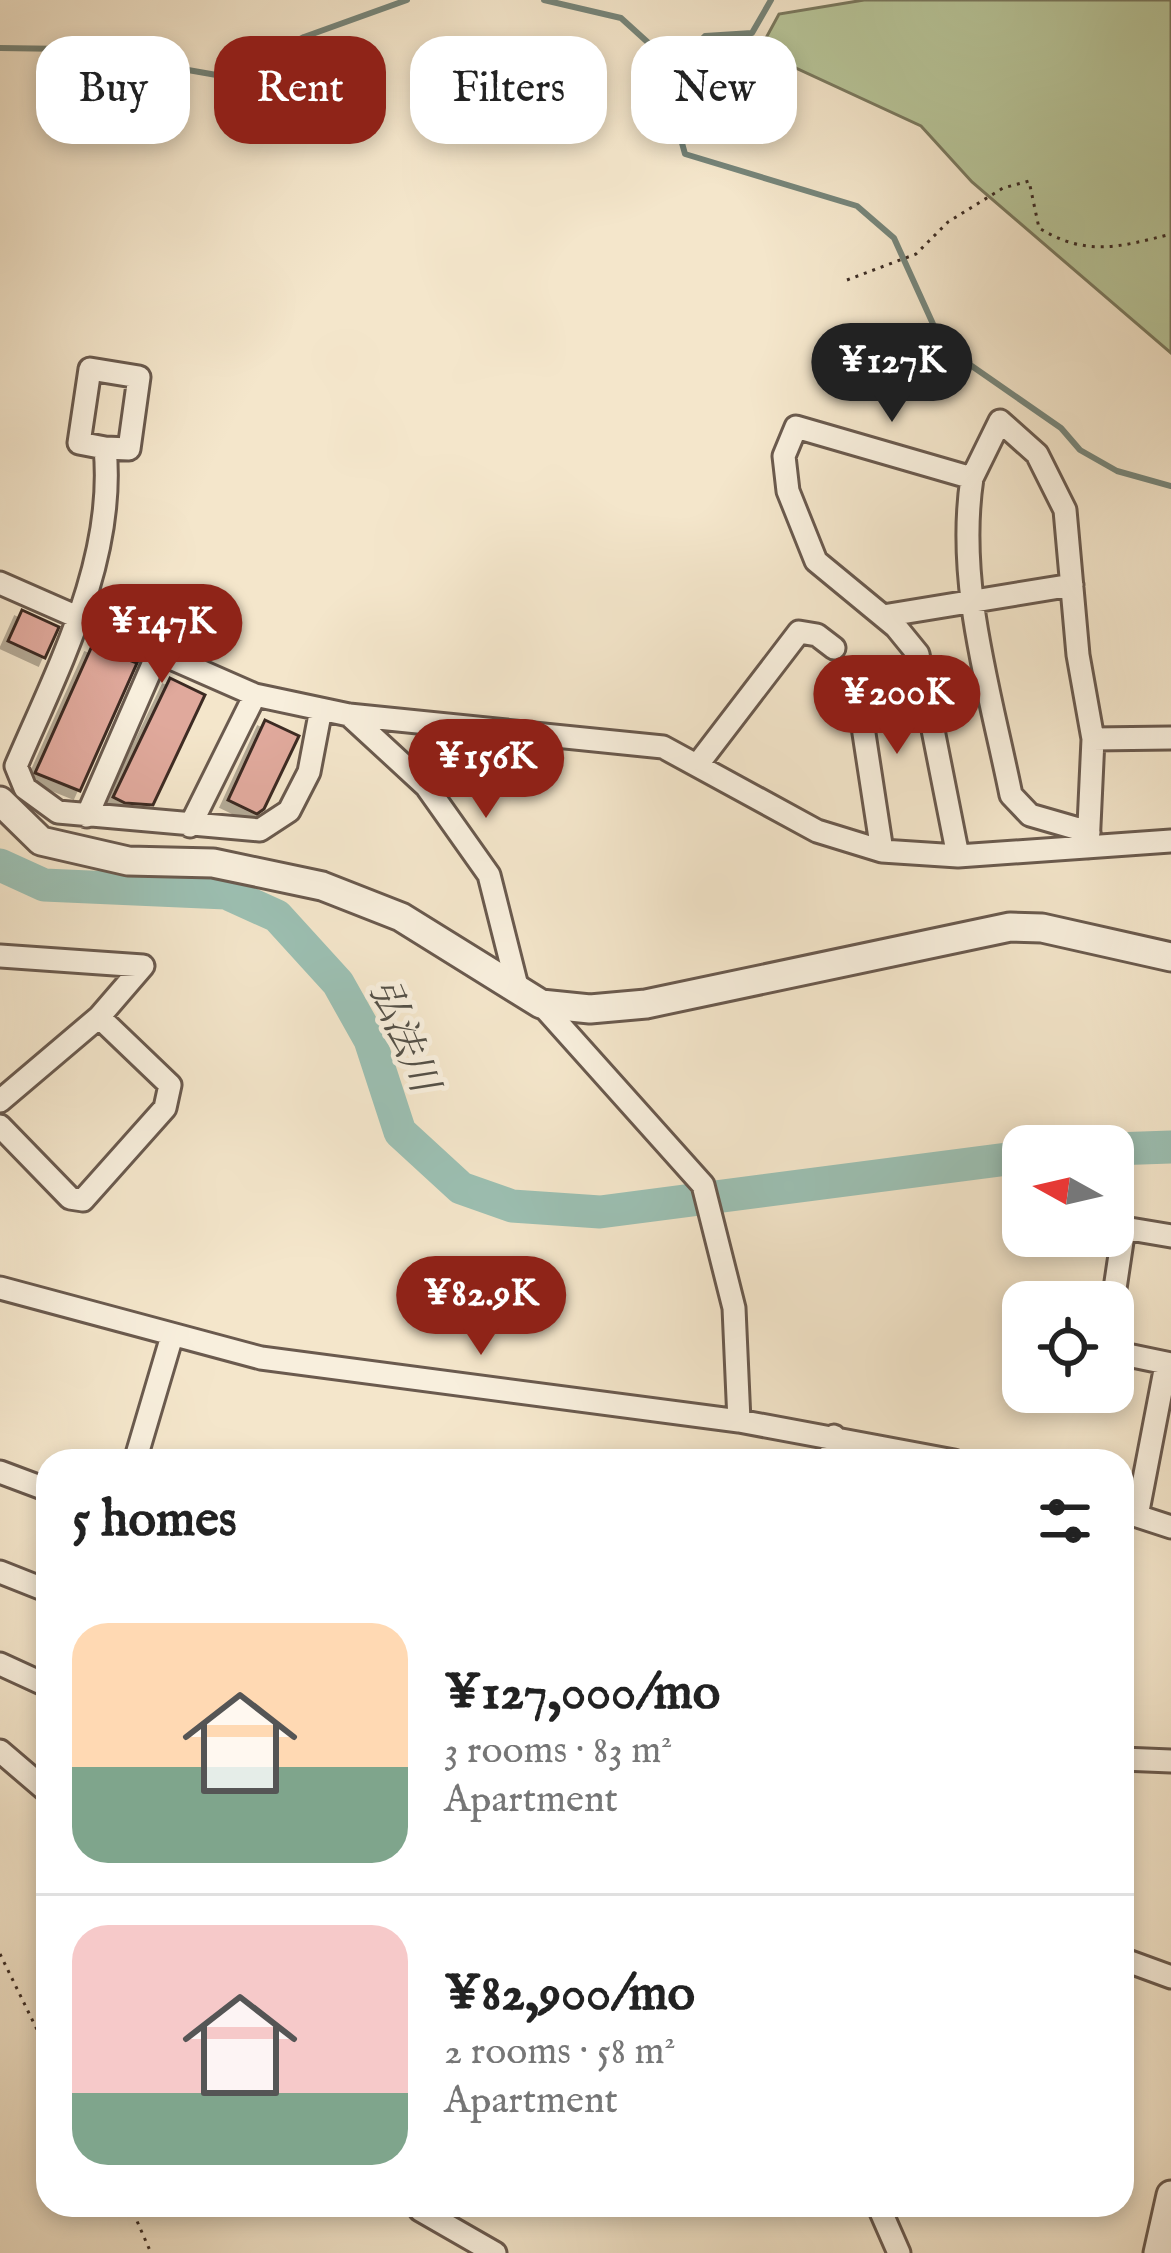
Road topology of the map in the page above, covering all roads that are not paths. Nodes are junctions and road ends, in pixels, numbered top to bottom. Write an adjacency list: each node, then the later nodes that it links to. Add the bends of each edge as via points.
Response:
1 (105, 448): 7 (street, via 102,518)
2 (972, 478): 4 (street, via 1000,421 1037,454 1065,510); 5 (street, via 964,531); 6 (street, via 796,427 784,455 788,491 816,561)
3 (0, 583): 7 (street)
4 (1072, 585): 5 (street); 15 (street)
5 (972, 604): 6 (street); 20 (street, via 1011,795 1030,815)
6 (883, 616): 10 (street)
7 (79, 620): 9 (street); 18 (street, via 16,766 25,788 58,812)
8 (833, 648): 16 (street, via 799,632)
9 (158, 653): 11 (street); 18 (street)
10 (920, 666): 22 (street, via 863,727); 23 (street)
11 (255, 694): 12 (street); 19 (street)
12 (321, 709): 13 (street); 19 (street, via 309,772 289,812 260,830)
13 (349, 715): 16 (street, via 663,747); 26 (street, via 426,786 490,875)
14 (1171, 738): 15 (street)
15 (1093, 739): 20 (street)
16 (698, 764): 22 (street, via 817,831)
17 (0, 801): 26 (street, via 41,841 322,886 401,917)
18 (87, 816): 19 (street)
19 (190, 826)
20 (1089, 839): 21 (street); 23 (street)
21 (1171, 842)
22 (882, 851): 23 (street)
23 (958, 856)
24 (0, 956): 27 (street, via 143,966)
25 (1171, 957): 26 (street, via 1010,927 646,1004 590,1009)
26 (530, 997): 36 (street, via 703,1185 734,1308)
27 (99, 1017): 28 (street); 29 (street, via 170,1085 165,1108 83,1200 70,1198)
28 (0, 1101)
29 (0, 1126)
30 (1171, 1237): 31 (street, via 1124,1228)
31 (1116, 1281)
32 (0, 1288): 33 (street)
33 (172, 1336): 36 (street, via 261,1358); 38 (street)
34 (1134, 1357): 35 (street)
35 (1168, 1364): 43 (street)
36 (739, 1421): 37 (street)
37 (834, 1436): 39 (street); 40 (street)
38 (139, 1449)
39 (832, 1449)
40 (896, 1449)
41 (0, 1472): 42 (street)
42 (36, 1486)
43 (1134, 1497)
44 (1134, 1514): 45 (street)
45 (1171, 1527)
46 (0, 1572): 47 (street)
47 (36, 1586)
48 (0, 1664): 49 (street)
49 (36, 1680)
50 (0, 1751): 53 (street)
51 (1134, 1760): 52 (street)
52 (1171, 1761)
53 (36, 1782)
54 (1134, 1963): 55 (street)
55 (1171, 1977)
56 (1171, 2194): 61 (street)
57 (432, 2217): 59 (street)
58 (883, 2217): 60 (street)
59 (495, 2253)
60 (898, 2253)
61 (1158, 2253)

